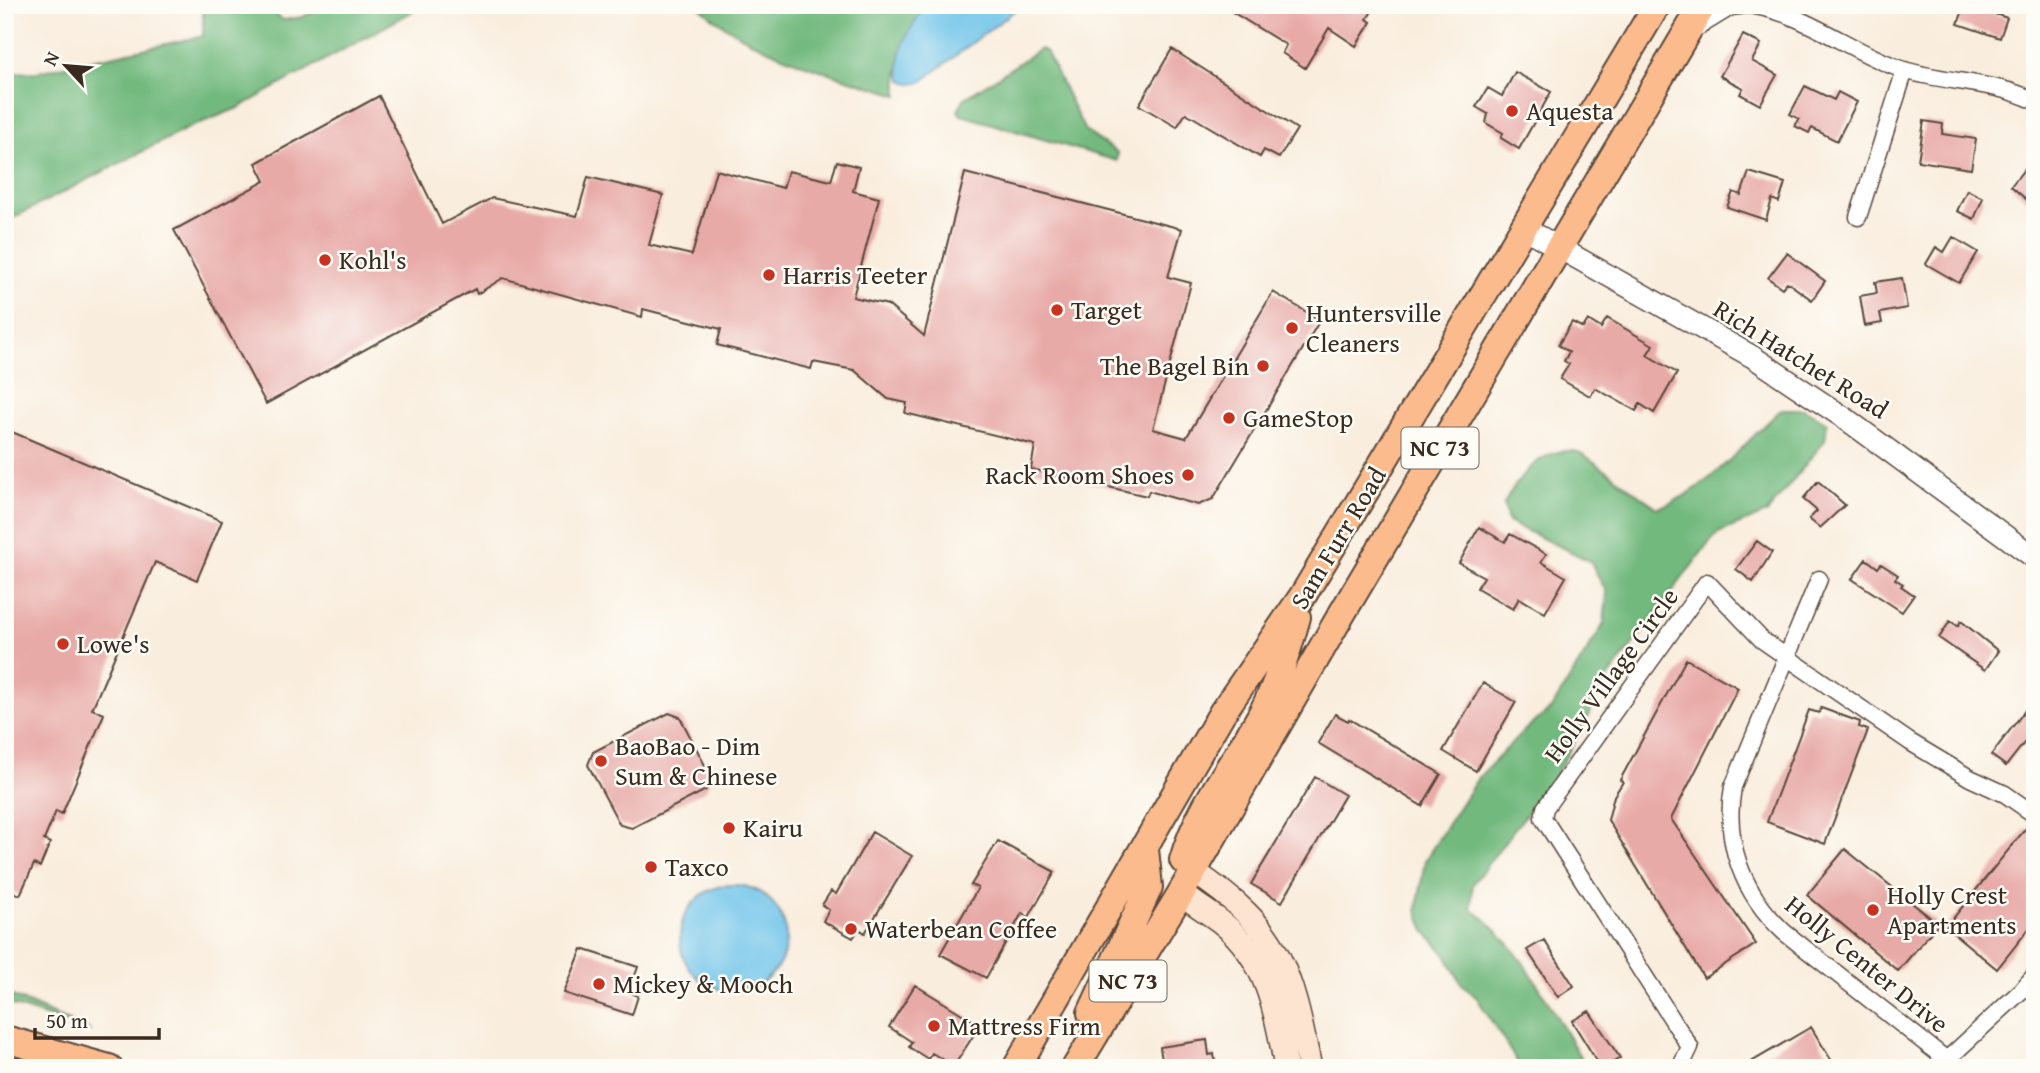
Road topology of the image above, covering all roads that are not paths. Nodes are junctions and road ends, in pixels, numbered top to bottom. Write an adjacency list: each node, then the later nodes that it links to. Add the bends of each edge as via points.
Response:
1 (1657, 5): 9 (main road, Sam Furr Road / NC 73)
2 (1703, 5): 5 (main road, Sam Furr Road / NC 73)
3 (1748, 5): 4 (street); 5 (street, via 1713,16)
4 (1788, 10): 6 (street, via 1881,62)
5 (1684, 37): 10 (main road, Sam Furr Road / NC 73)
6 (1905, 70): 7 (street, via 2006,90); 8 (street)
7 (2035, 101)
8 (1858, 217)
9 (1524, 228): 10 (street, Rich Hatchet Road); 13 (main road, Sam Furr Road / NC 73)
10 (1559, 248): 11 (street, Rich Hatchet Road, via 1753,357 1900,457); 17 (main road, Sam Furr Road / NC 73)
11 (2035, 558)
12 (1819, 579): 14 (street, Holly Center Drive)
13 (1302, 597): 16 (main road, Sam Furr Road / NC 73, via 1222,713); 17 (main road, via 1287,656 1264,711 1186,849)
14 (1787, 656): 15 (street, Holly Village Circle, via 1910,742); 20 (street, Holly Center Drive, via 1733,787 1730,821 1738,866 1760,905 1784,932); 27 (street, Holly Village Circle, via 1762,640 1707,582 1545,808 1543,818 1690,1047)
15 (2035, 815)
16 (1145, 849): 22 (main road, Sam Furr Road / NC 73); 23 (main road, via 1149,887)
17 (1187, 882): 24 (main road, Sam Furr Road / NC 73); 25 (main road, via 1257,963 1279,1023); 26 (main road, via 1227,895 1267,935 1295,995)
18 (2035, 975): 20 (street)
19 (5, 1039): 21 (main road)
20 (1947, 1065)
21 (108, 1068)
22 (1016, 1068)
23 (1065, 1068)
24 (1075, 1068)
25 (1286, 1068)
26 (1310, 1068)
27 (1680, 1068)

